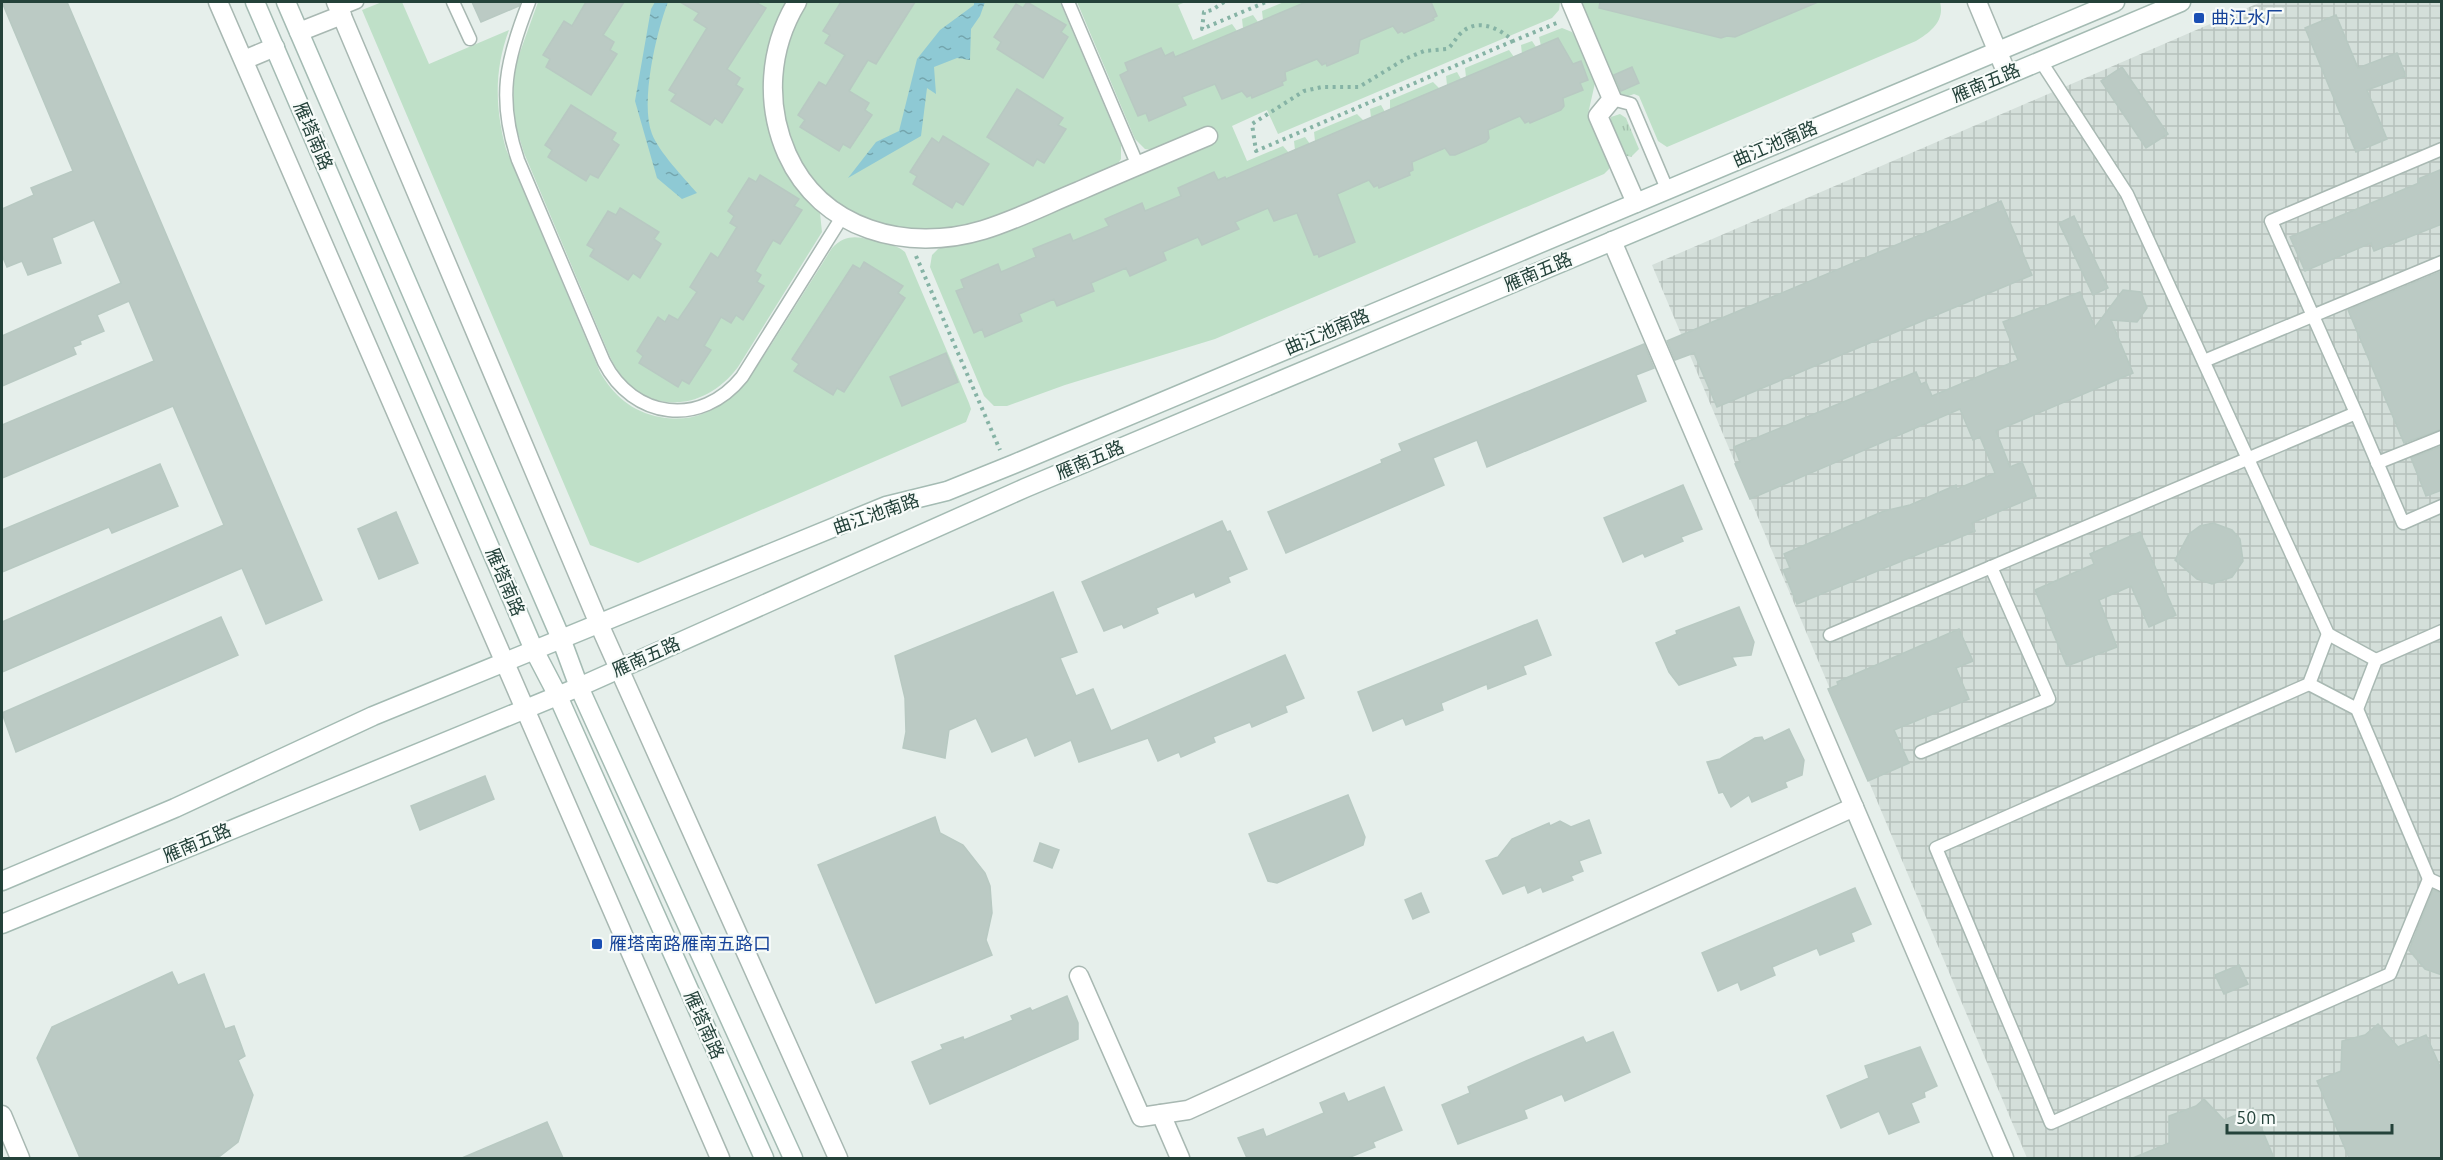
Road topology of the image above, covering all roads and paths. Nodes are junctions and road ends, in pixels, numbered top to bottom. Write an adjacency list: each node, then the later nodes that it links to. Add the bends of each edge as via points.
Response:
1 (218, 2): 21 (main road)
2 (255, 2): 19 (main road, 雁塔南路)
3 (286, 2): 16 (main road, 雁塔南路)
4 (357, 2): 14 (lane)
5 (453, 2): 17 (lane)
6 (529, 2): 30 (lane, via 507,64 505,101 510,133 604,362 616,384 630,396 652,407 677,410 702,405 729,390 742,376)
7 (797, 2): 30 (main road, via 784,27 774,67 777,126 802,179 821,202)
8 (1068, 2): 27 (lane)
9 (1224, 2): 10 (path, via 1204,12 1202,29)
10 (1266, 2)
11 (1977, 2): 20 (main road)
12 (2115, 2): 20 (main road, 曲江池南路)
13 (2181, 2): 22 (main road, 雁南五路)
14 (339, 8): 16 (main road); 43 (main road)
15 (1573, 8): 18 (path); 24 (main road)
16 (299, 32): 47 (main road, 雁塔南路)
17 (470, 39)
18 (1513, 41): 18 (path, via 1310,128 1256,151 1251,123 1304,91 1362,86 1405,59 1424,51 1447,49 1472,26 1496,28)
19 (275, 47): 21 (main road); 48 (main road, 雁塔南路)
20 (1998, 51): 23 (main road); 28 (main road, 曲江池南路)
21 (244, 60): 50 (main road)
22 (2040, 60): 23 (main road, 雁南五路); 35 (lane, via 2127,194)
23 (2007, 74): 32 (main road, 雁南五路)
24 (1612, 99): 28 (lane, via 1631,104); 29 (main road, via 1598,116)
25 (1208, 136): 27 (main road)
26 (2442, 149): 34 (lane, via 2271,221)
27 (1138, 166): 31 (main road, via 982,230 939,239)
28 (1667, 189): 29 (main road, 曲江池南路)
29 (1636, 202): 40 (main road, 曲江池南路)
30 (842, 217): 31 (main road, via 879,234)
31 (909, 239): 40 (path)
32 (1612, 241): 51 (main road, 雁南五路, via 1025,488); 58 (main road)
33 (2442, 262): 34 (lane)
34 (2313, 316): 35 (lane); 36 (lane)
35 (2204, 362): 38 (lane)
36 (2356, 413): 38 (lane); 39 (lane)
37 (2442, 436): 39 (lane)
38 (2247, 458): 42 (lane); 45 (lane)
39 (2377, 463): 41 (lane, via 2403,523)
40 (1007, 466): 43 (main road, 曲江池南路, via 947,491 886,507)
41 (2442, 506)
42 (1992, 567): 46 (lane); 57 (lane, via 2049,699)
43 (599, 624): 47 (main road, 曲江池南路); 51 (main road)
44 (2442, 632): 49 (lane)
45 (2328, 634): 49 (lane); 52 (lane)
46 (1830, 635)
47 (562, 641): 48 (main road, 曲江池南路); 53 (main road, 雁塔南路)
48 (534, 650): 50 (main road); 54 (main road, 雁塔南路)
49 (2376, 660): 56 (lane)
50 (505, 662): 55 (main road); 60 (main road)
51 (620, 669): 53 (main road, 雁南五路); 70 (main road)
52 (2309, 684): 56 (lane); 59 (lane, via 1936,848 2051,1123 2390,974)
53 (579, 687): 54 (main road, 雁南五路); 69 (main road, 雁塔南路)
54 (557, 694): 55 (main road, 雁南五路); 68 (main road, 雁塔南路)
55 (524, 708): 62 (main road, 雁南五路); 67 (main road)
56 (2357, 709): 59 (lane)
57 (1921, 752)
58 (1854, 807): 64 (main road, via 1188,1110); 72 (main road)
59 (2429, 879): 61 (lane)
60 (2, 881)
61 (2442, 885)
62 (2, 924)
63 (1079, 976): 64 (main road, via 1141,1117)
64 (1161, 1114): 71 (main road)
65 (2, 1115): 66 (main road)
66 (20, 1158)
67 (720, 1158)
68 (764, 1158)
69 (793, 1158)
70 (838, 1158)
71 (1180, 1158)
72 (2004, 1158)

